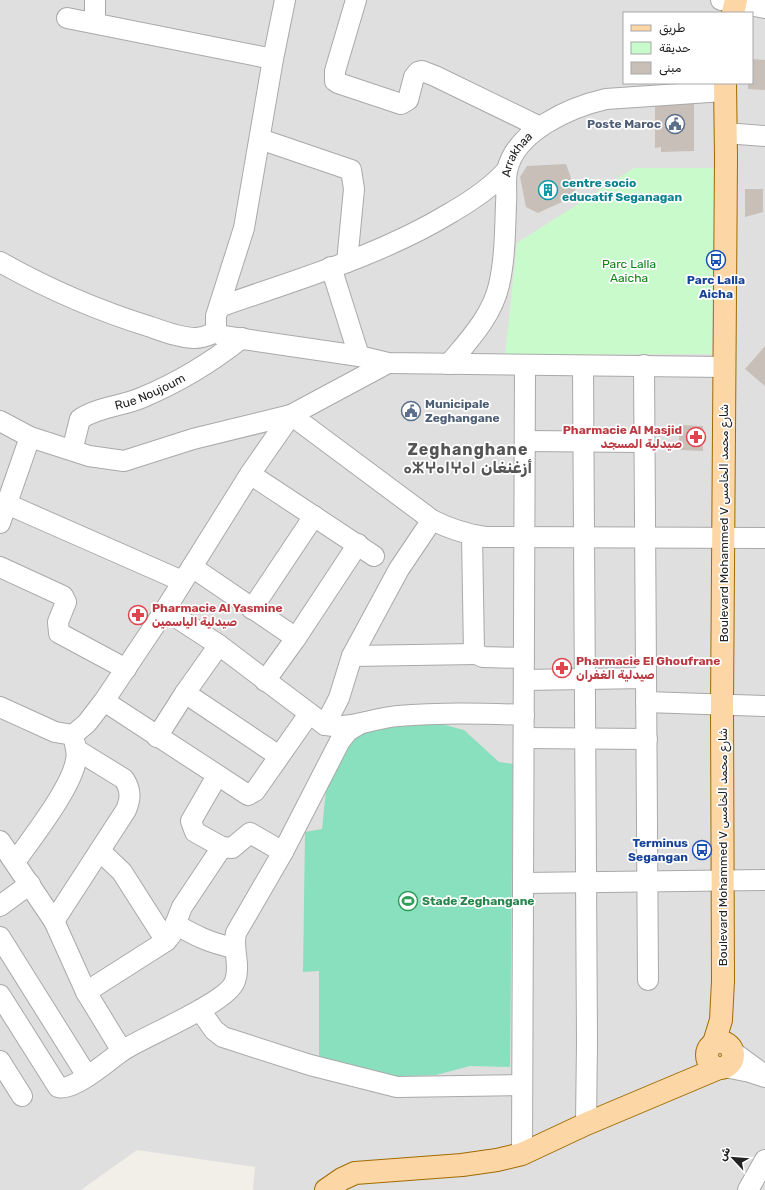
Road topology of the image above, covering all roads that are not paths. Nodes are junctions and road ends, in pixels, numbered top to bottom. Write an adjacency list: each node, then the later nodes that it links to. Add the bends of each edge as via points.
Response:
1 (95, 0): 7 (street)
2 (286, 0): 8 (street)
3 (356, 0): 10 (street, via 335,71 335,81 401,104 408,100 414,77 422,71)
4 (731, 4): 5 (street)
5 (765, 8)
6 (67, 18): 7 (street)
7 (95, 23): 8 (street)
8 (273, 59): 13 (street)
9 (724, 87): 10 (street, Arrakhaa, via 606,100 576,108); 11 (main road, Boulevard Mohammed V شارع محمد الخامس)
10 (540, 127): 14 (street, Arrakhaa, via 518,148)
11 (725, 133): 12 (street); 26 (main road, Boulevard Mohammed V شارع محمد الخامس)
12 (765, 136)
13 (260, 139): 16 (street, via 352,170 354,189); 17 (street, via 244,228)
14 (507, 170): 16 (street, via 495,184 476,198 439,220 369,255); 22 (street, Arrakhaa, via 505,240 499,286 481,324)
15 (0, 262): 18 (street, via 54,290 122,318 184,337 195,338)
16 (339, 265): 17 (street); 20 (street)
17 (219, 307): 18 (street)
18 (216, 332): 19 (street, via 223,336)
19 (242, 338): 20 (street); 33 (street, Rue Noujoum, via 224,353 163,388 80,418 74,442)
20 (359, 356): 21 (street)
21 (388, 362): 22 (street); 27 (street)
22 (449, 364): 23 (street)
23 (525, 365): 25 (street); 30 (street)
24 (644, 365): 25 (street); 26 (street); 32 (street)
25 (583, 366): 31 (street)
26 (725, 367): 43 (main road, Boulevard Mohammed V شارع محمد الخامس)
27 (292, 414): 33 (street, via 193,439 124,461 89,456); 34 (street); 37 (street)
28 (0, 421): 29 (street)
29 (30, 437): 33 (street); 35 (street)
30 (525, 440): 31 (street); 41 (street)
31 (584, 441): 32 (street); 40 (street)
32 (644, 442): 42 (street)
33 (76, 450)
34 (250, 474): 36 (street); 48 (street)
35 (7, 504): 38 (street); 48 (street)
36 (314, 516): 45 (street); 49 (street)
37 (432, 520): 39 (street, via 451,530); 54 (street, via 399,569)
38 (0, 523)
39 (472, 535): 41 (street); 53 (street, via 473,650)
40 (584, 536): 41 (street); 42 (street); 58 (street)
41 (524, 537): 55 (street)
42 (645, 537): 43 (street); 57 (street)
43 (724, 537): 44 (street); 64 (main road, Boulevard Mohammed V شارع محمد الخامس)
44 (765, 538)
45 (358, 544): 46 (street); 51 (street)
46 (374, 556)
47 (0, 567): 56 (street, via 63,596 66,602 58,622 59,633)
48 (187, 574): 49 (street); 50 (street)
49 (252, 609): 51 (street)
50 (165, 610): 52 (street); 56 (street)
51 (296, 638): 60 (street)
52 (219, 645): 60 (street); 61 (street)
53 (476, 654): 54 (street); 55 (street, via 483,657)
54 (352, 656): 68 (street, via 339,698)
55 (524, 658): 59 (street)
56 (126, 669): 62 (street)
57 (646, 678): 58 (street); 63 (street)
58 (585, 679): 59 (street); 72 (street)
59 (524, 680): 67 (street)
60 (265, 681): 68 (street)
61 (185, 693): 70 (street); 75 (street)
62 (104, 702): 70 (street); 74 (street)
63 (646, 702): 64 (street); 73 (street)
64 (722, 705): 65 (street); 83 (main road, Boulevard Mohammed V شارع محمد الخامس)
65 (765, 706)
66 (0, 707): 74 (street)
67 (524, 715): 69 (street, via 435,713 396,716); 71 (street)
68 (317, 720): 69 (street, via 334,727); 75 (street)
69 (358, 725): 80 (street, via 348,731 340,741)
70 (157, 737): 76 (street)
71 (524, 738): 72 (street); 85 (street)
72 (586, 738): 73 (street); 86 (street)
73 (646, 738): 84 (street)
74 (75, 742): 79 (street, via 124,779 131,792 126,810); 81 (street, via 75,766 70,778)
75 (279, 756): 76 (street, via 250,795 244,794)
76 (217, 776): 78 (street, via 194,815 191,825 195,832)
77 (0, 841): 81 (street)
78 (222, 847): 80 (street, via 232,848 250,833); 90 (street, via 182,907)
79 (100, 851): 89 (street); 92 (street, via 122,872)
80 (283, 852): 93 (street, via 236,933)
81 (15, 862): 87 (street)
82 (765, 880): 83 (street)
83 (723, 881): 84 (street); 99 (main road, Boulevard Mohammed V شارع محمد الخامس, via 723,1011 727,1033)
84 (647, 882): 86 (street); 94 (street)
85 (523, 883): 86 (street); 103 (street)
86 (586, 883): 105 (street)
87 (30, 884): 88 (street); 89 (street)
88 (0, 906)
89 (54, 921): 95 (street)
90 (175, 924): 92 (street); 93 (street, via 200,939)
91 (0, 937): 101 (street)
92 (166, 941): 95 (street)
93 (234, 948): 97 (street, via 238,969 234,984)
94 (648, 980)
95 (86, 992): 98 (street)
96 (0, 995): 101 (street, via 58,1087 65,1088)
97 (200, 1010): 98 (street); 103 (street, via 214,1030 223,1037 310,1065 383,1084 428,1087)
98 (122, 1050): 101 (street)
99 (721, 1055): 102 (street, via 750,1072); 105 (main road, via 668,1088)
100 (0, 1061): 104 (street)
101 (87, 1076)
102 (765, 1077)
103 (522, 1085): 106 (street)
104 (22, 1096)
105 (586, 1124): 106 (main road)
106 (522, 1154): 108 (main road, via 462,1165 355,1173)
107 (765, 1160): 109 (street)
108 (326, 1190)
109 (748, 1190)

